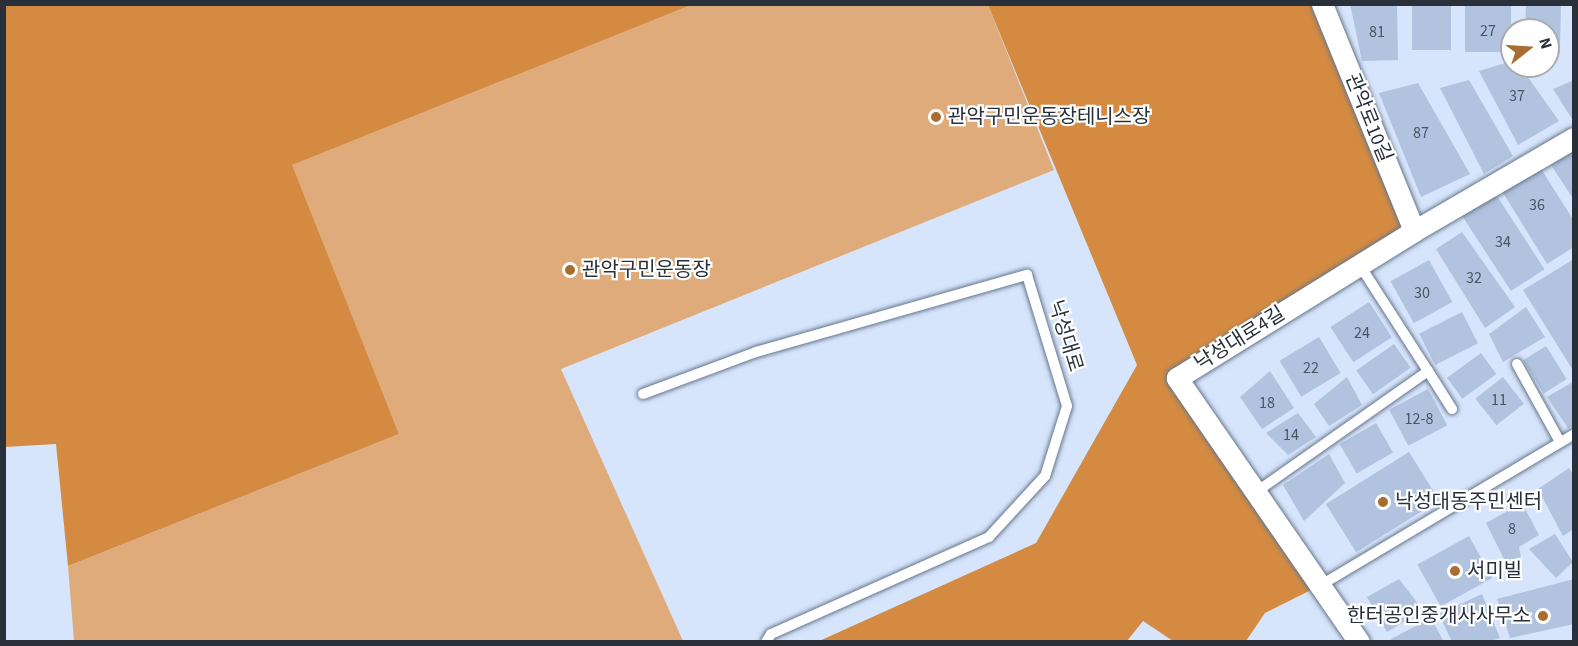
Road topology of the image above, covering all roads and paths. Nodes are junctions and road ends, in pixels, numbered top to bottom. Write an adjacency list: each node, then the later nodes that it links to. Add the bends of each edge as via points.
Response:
1 (1322, 4): 3 (street, 관악로10길)
2 (1574, 138): 3 (street, 낙성대로4길)
3 (1414, 231): 4 (street, 낙성대로4길)
4 (1359, 264): 6 (lane); 11 (street, 낙성대로4길, via 1177,378)
5 (1517, 364): 10 (lane)
6 (1428, 372): 8 (lane); 11 (lane)
7 (644, 394): 13 (lane, 낙성대로, via 756,352 1027,276 1067,406 1045,476 989,537 771,634)
8 (1452, 409)
9 (1574, 434): 10 (lane)
10 (1560, 442): 12 (lane)
11 (1256, 492): 12 (street, 낙성대로4길)
12 (1321, 585): 14 (street, 낙성대로4길)
13 (766, 642)
14 (1359, 642)

